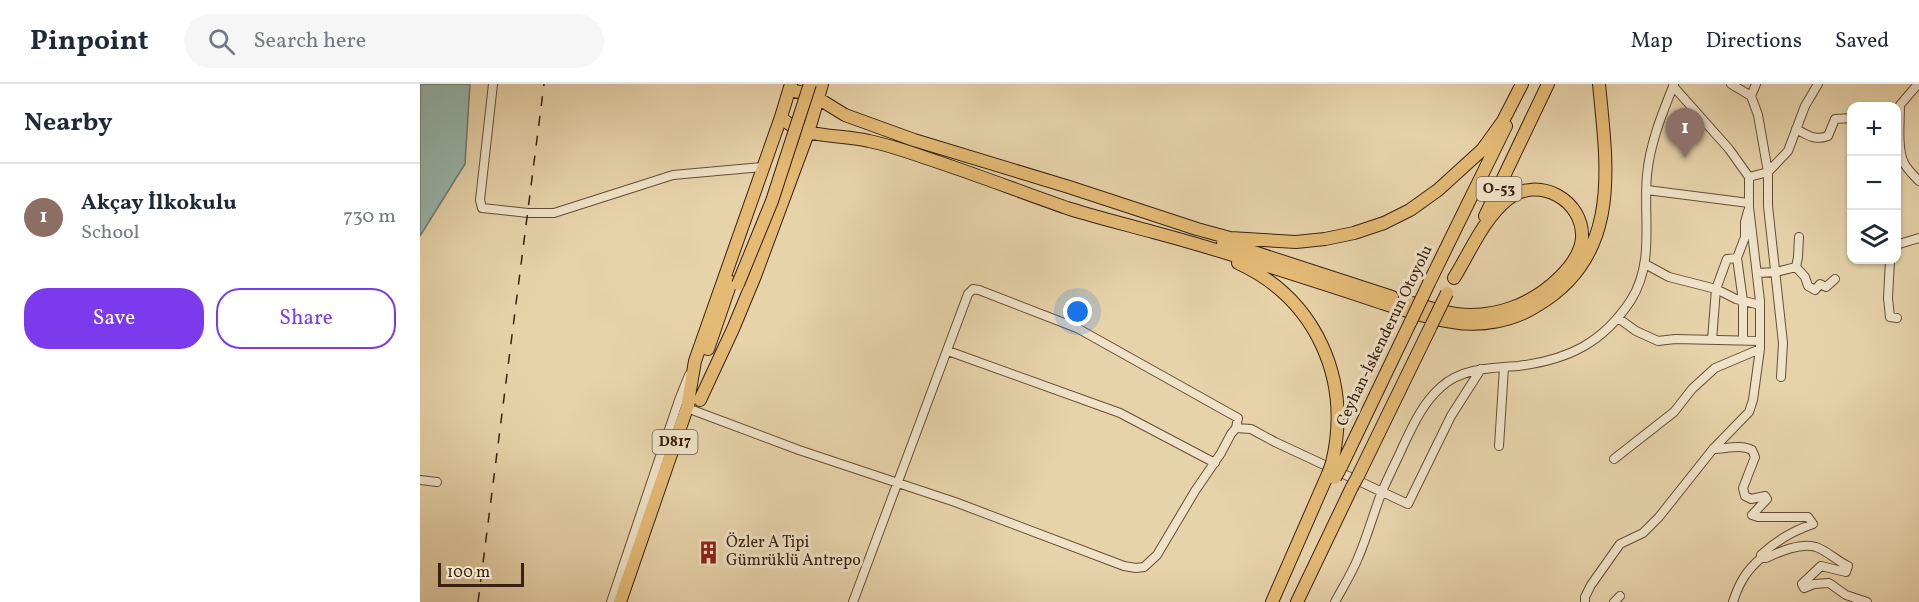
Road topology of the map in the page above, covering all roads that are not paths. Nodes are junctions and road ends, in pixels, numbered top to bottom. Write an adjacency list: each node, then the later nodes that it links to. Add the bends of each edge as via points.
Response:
1 (493, 84): 21 (street, via 482,208 554,213 673,175)
2 (802, 84): 40 (highway, D817)
3 (810, 84): 40 (highway, D817, bridge, via 772,201)
4 (822, 84): 16 (highway)
5 (1522, 84): 26 (highway, via 1503,121 1460,171 1410,210 1354,233 1296,242 1230,238)
6 (1526, 84): 61 (highway, Ceyhan-İskenderun Otoyolu / O-53, bridge, via 1412,321)
7 (1548, 84): 38 (highway, O-53)
8 (1599, 84): 28 (highway, via 1606,166 1605,195 1596,237 1571,279 1537,306 1516,316 1494,322 1452,322)
9 (1731, 84): 15 (street)
10 (1756, 84): 15 (street)
11 (1818, 84): 19 (street)
12 (1918, 84): 24 (street, via 1900,105 1900,128 1904,163)
13 (1673, 85): 23 (street); 25 (street, via 1650,152)
14 (790, 87): 16 (highway); 17 (highway)
15 (1751, 96): 22 (street)
16 (818, 100): 20 (highway); 26 (highway, via 845,115 914,140)
17 (781, 117): 20 (highway, via 787,125); 21 (highway)
18 (1847, 118): 19 (street, via 1835,119 1828,136 1821,139)
19 (1796, 129): 22 (street, via 1788,151)
20 (808, 132): 28 (highway, via 870,141 1068,208); 54 (highway, via 733,329)
21 (762, 167): 50 (highway)
22 (1768, 172): 23 (street); 36 (street)
23 (1749, 177): 27 (street)
24 (1919, 181)
25 (1647, 190): 27 (street); 33 (street)
26 (1081, 191): 38 (highway, via 1133,213 1243,249 1408,302 1464,315 1514,308 1552,286 1579,250 1579,218 1566,200 1556,194 1521,192 1497,209)
27 (1749, 205): 32 (street, via 1745,237); 37 (street)
28 (1166, 236): 61 (highway, via 1258,274 1291,300 1305,317 1325,350 1336,388 1338,433)
29 (1799, 237): 35 (street)
30 (1919, 237): 31 (street)
31 (1901, 243)
32 (1737, 258): 41 (street, via 1727,259); 42 (street)
33 (1645, 264): 41 (street, via 1669,277); 44 (street, via 1640,283)
34 (1890, 264): 45 (street, via 1890,317)
35 (1796, 267): 36 (street); 39 (street, via 1815,290)
36 (1775, 272): 37 (street); 53 (street, via 1783,343)
37 (1761, 273): 43 (street)
38 (1454, 278): 72 (highway, O-53, bridge)
39 (1835, 279)
40 (734, 283): 54 (highway, D817); 55 (highway, D817)
41 (1716, 289): 42 (street); 46 (street)
42 (1743, 301): 43 (street); 47 (street)
43 (1760, 305): 48 (street)
44 (1618, 318): 46 (street, via 1658,341); 51 (street, via 1582,349 1542,362)
45 (1897, 318)
46 (1712, 339): 47 (street)
47 (1743, 339): 48 (street)
48 (1760, 345): 58 (street, via 1749,412); 59 (street, via 1715,368 1674,412)
49 (948, 351): 56 (street, via 968,294 979,290 1077,328 1238,418); 60 (street, via 1120,412); 64 (street)
50 (695, 361): 55 (highway); 67 (street)
51 (1504, 367): 52 (street); 57 (street)
52 (1481, 369): 65 (street, via 1459,375 1427,402); 65 (street, via 1451,416 1408,504)
53 (1781, 376)
54 (700, 400): 55 (highway, D817)
55 (690, 410): 64 (street); 68 (highway, D817); 69 (highway, D817)
56 (1236, 428): 60 (street); 65 (street, via 1251,429)
57 (1499, 446)
58 (1713, 449): 66 (street, via 1744,446 1752,450 1755,457 1743,488 1745,496 1767,499 1752,515 1808,518 1813,524 1773,543); 74 (street, via 1659,517 1643,533 1620,544 1591,585)
59 (1614, 459)
60 (1215, 462): 64 (street, via 1157,555 1144,567 1136,568)
61 (1334, 470): 71 (highway, Ceyhan-İskenderun Otoyolu / O-53)
62 (420, 480): 63 (street)
63 (436, 483)
64 (897, 483): 70 (street)
65 (1382, 492): 73 (street, via 1358,558)
66 (1761, 558): 75 (street, via 1738,583); 76 (street, via 1800,546 1816,546 1848,566 1846,572 1821,566 1802,584 1804,588 1829,583 1846,595)
67 (611, 602)
68 (620, 602)
69 (629, 602)
70 (853, 602)
71 (1272, 602)
72 (1297, 602)
73 (1335, 602)
74 (1586, 602)
75 (1732, 602)
76 (1867, 602)

